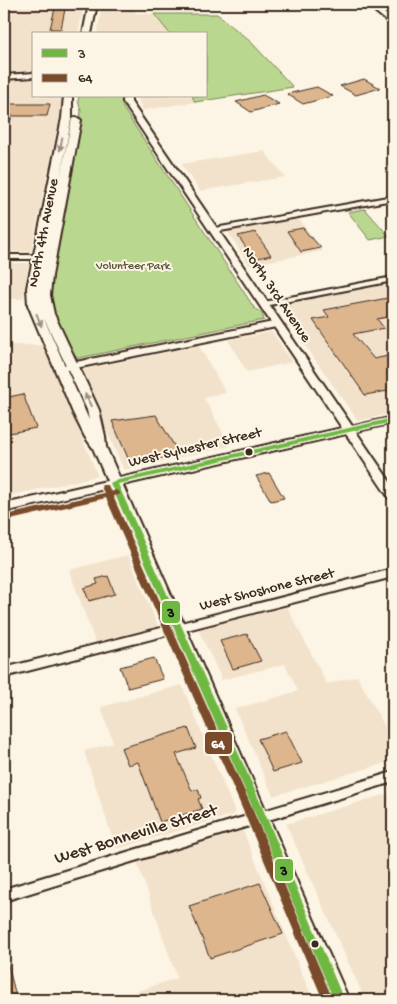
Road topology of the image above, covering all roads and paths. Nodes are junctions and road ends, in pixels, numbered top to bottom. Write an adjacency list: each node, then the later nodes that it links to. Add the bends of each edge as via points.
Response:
1 (92, 4): 4 (main road)
2 (370, 4): 3 (street)
3 (393, 24)
4 (87, 32)
5 (7, 77): 6 (street)
6 (32, 77)
7 (68, 98): 15 (main road, North 4th Avenue, one-way to 15)
8 (76, 98): 15 (main road, North 4th Avenue, via 77,113)
9 (127, 98): 11 (street, North 3rd Avenue)
10 (134, 98): 11 (street)
11 (135, 111): 13 (street, North 3rd Avenue)
12 (393, 198): 13 (street)
13 (215, 230): 17 (street, North 3rd Avenue)
14 (4, 257): 15 (street)
15 (44, 257): 19 (main road, North 4th Avenue, via 45,303)
16 (393, 279): 17 (street)
17 (264, 304): 18 (street, North 3rd Avenue)
18 (278, 324): 19 (street); 21 (street, North 3rd Avenue)
19 (65, 367): 22 (main road, North 4th Avenue, via 91,438)
20 (393, 420): 21 (street, West Sylvester Street)
21 (349, 430): 22 (street, West Sylvester Street); 23 (street, North 3rd Avenue)
22 (114, 483): 24 (street, West Sylvester Street); 26 (main road, North 4th Avenue)
23 (393, 496)
24 (4, 508)
25 (393, 573): 26 (street, West Shoshone Street)
26 (177, 628): 27 (street, West Shoshone Street); 29 (main road, North 4th Avenue)
27 (4, 673)
28 (393, 777): 29 (street, West Bonneville Street)
29 (261, 817): 30 (street, West Bonneville Street); 31 (main road, North 4th Avenue)
30 (4, 895)
31 (339, 1000)

